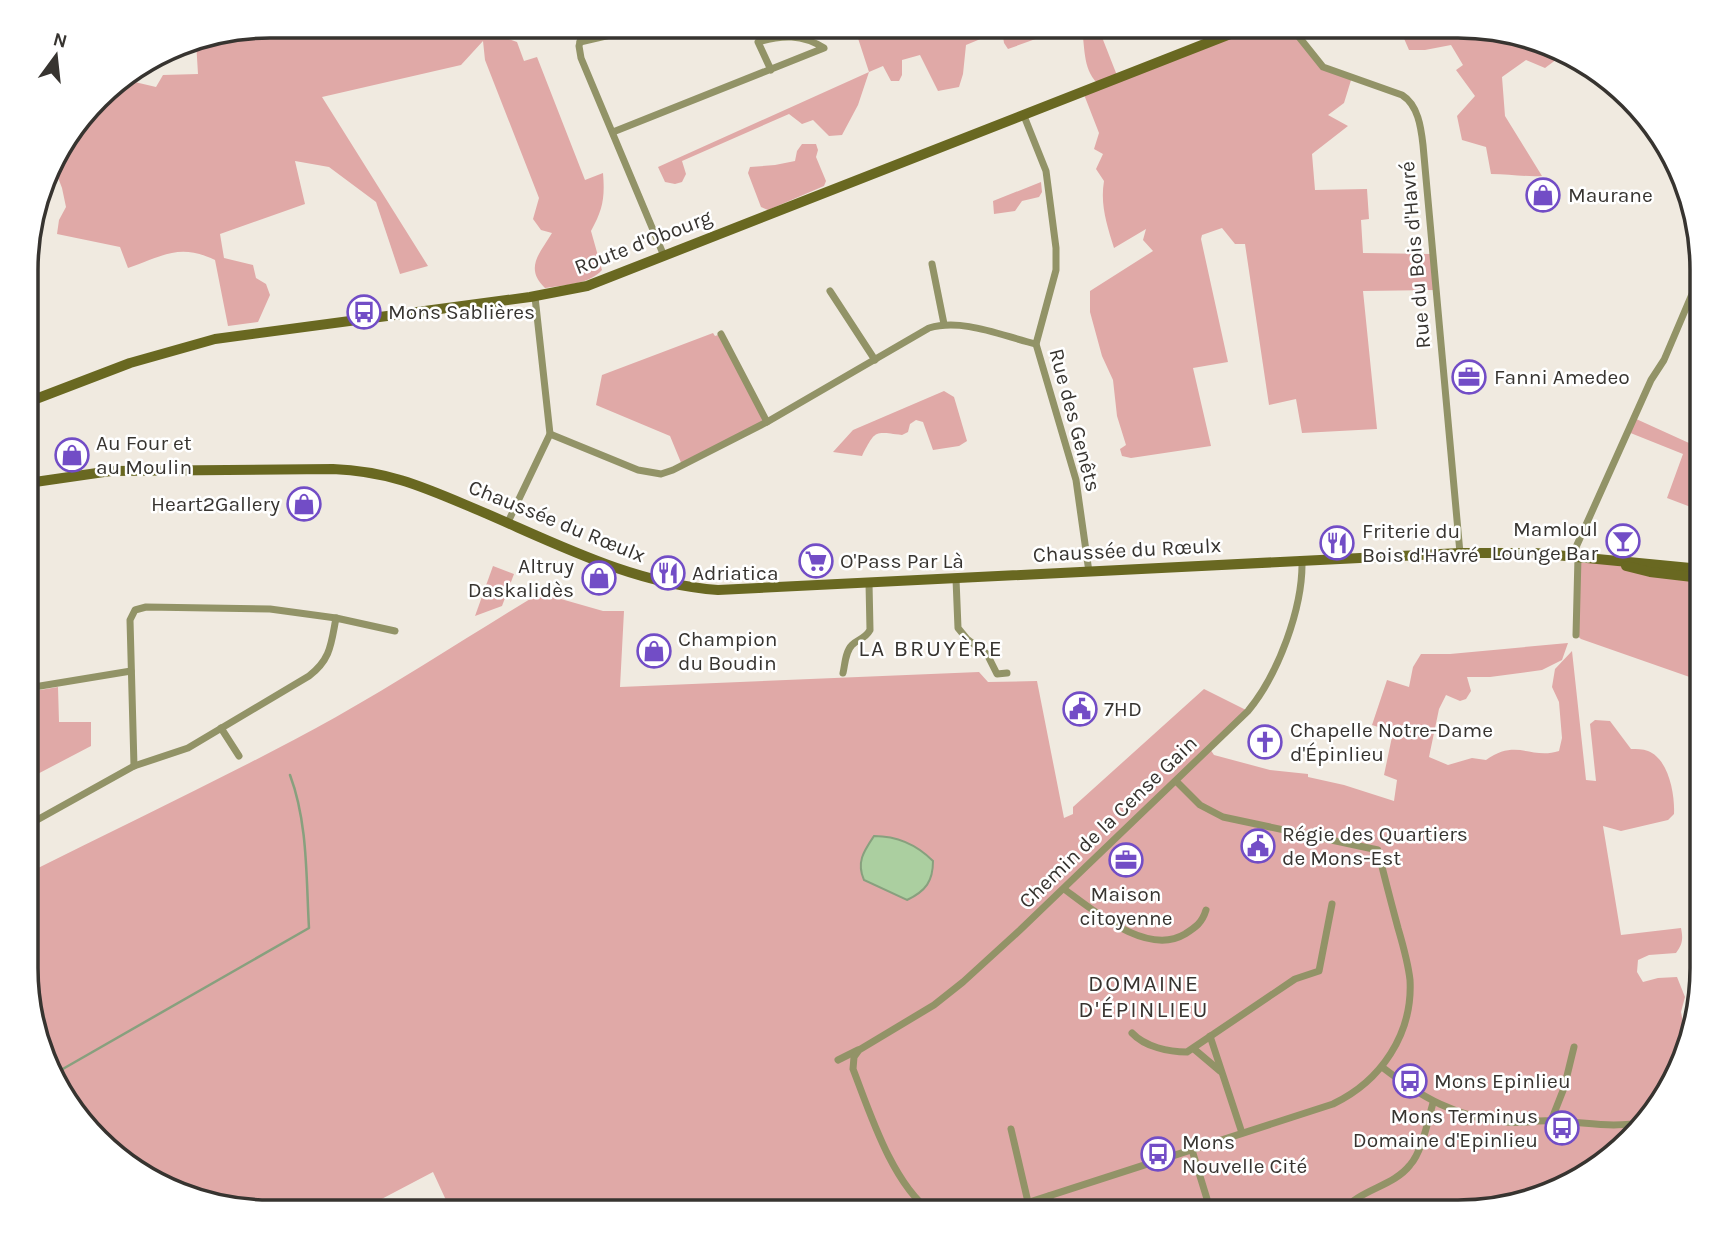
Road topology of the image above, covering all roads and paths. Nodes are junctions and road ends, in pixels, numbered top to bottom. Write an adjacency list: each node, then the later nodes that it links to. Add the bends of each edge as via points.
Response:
1 (593, 38): 6 (street)
2 (771, 38): 7 (street, via 758,42)
3 (806, 38): 7 (street, via 824,48)
4 (1218, 39): 8 (main road, Route d'Obourg)
5 (1300, 39): 24 (street, Rue du Bois d'Havré, via 1323,67 1402,95 1415,110 1423,145)
6 (580, 41): 9 (street, via 581,58)
7 (771, 70): 9 (street)
8 (1024, 116): 10 (main road, Route d'Obourg); 17 (street, Rue des Genêts, via 1046,171 1056,248 1056,270)
9 (614, 132): 10 (street)
10 (664, 256): 13 (main road, Route d'Obourg, via 587,286)
11 (932, 264): 15 (street)
12 (830, 290): 18 (street)
13 (535, 297): 19 (main road, Route d'Obourg, via 215,339 130,363); 21 (street)
14 (1689, 301): 25 (street)
15 (944, 324): 17 (street); 18 (street)
16 (721, 334): 20 (street)
17 (1036, 344): 29 (street, Rue des Genêts, via 1076,481)
18 (875, 360): 20 (street)
19 (38, 398)
20 (767, 422): 21 (street, via 661,474 638,470)
21 (550, 434): 23 (street)
22 (38, 482): 23 (main road, Chaussée du Rœulx, via 111,471 348,470 411,482)
23 (508, 522): 32 (main road, Chaussée du Rœulx, via 630,573 683,587 718,590)
24 (1460, 553): 25 (main road, Chaussée du Rœulx); 27 (main road, Chaussée du Rœulx)
25 (1575, 557): 26 (main road, Chaussée du Rœulx); 35 (street)
26 (1598, 560): 28 (main road, Chaussée du Rœulx); 30 (main road, Chaussée du Rœulx)
27 (1302, 561): 29 (main road, Chaussée du Rœulx); 43 (street, Chemin de la Cense Gain, via 1294,615 1270,679 1245,715)
28 (1689, 568)
29 (1089, 572): 31 (main road, Chaussée du Rœulx)
30 (1689, 577)
31 (956, 579): 32 (main road, Chaussée du Rœulx); 38 (street, via 960,631 987,654 997,674)
32 (869, 583): 37 (street, via 870,630 851,646)
33 (336, 618): 34 (street); 36 (street, via 270,609 146,607 135,610 130,620); 40 (street, via 328,655 318,669)
34 (395, 631)
35 (1576, 635)
36 (131, 671): 39 (street); 42 (street)
37 (843, 673)
38 (1007, 673)
39 (39, 686)
40 (221, 728): 41 (street); 42 (street, via 188,748)
41 (239, 756)
42 (134, 766): 44 (street)
43 (1177, 782): 45 (street, Chemin de la Cense Gain); 54 (street, via 1200,805 1223,817 1378,850 1410,982 1404,1027)
44 (39, 819)
45 (1064, 889): 47 (street, via 1115,927 1158,940 1181,936 1199,925); 51 (street, Chemin de la Cense Gain, via 949,994)
46 (1332, 904): 49 (street, via 1319,971 1295,979)
47 (1206, 910)
48 (1132, 1033): 52 (street, via 1140,1042 1166,1049)
49 (1207, 1038): 52 (street); 55 (street)
50 (1574, 1047): 57 (street)
51 (859, 1049): 53 (street, Chemin de la Cense Gain); 63 (street, via 853,1069 881,1140)
52 (1194, 1049): 55 (street)
53 (838, 1060)
54 (1382, 1067): 56 (street); 60 (street, via 1333,1104)
55 (1220, 1072): 60 (street)
56 (1433, 1103): 57 (street, via 1497,1121); 68 (street, via 1411,1165)
57 (1551, 1121): 58 (street)
58 (1629, 1123)
59 (1011, 1129): 64 (street)
60 (1242, 1133): 61 (street)
61 (1192, 1150): 62 (street); 67 (street)
62 (1049, 1196): 65 (street); 66 (street)
63 (918, 1200)
64 (1027, 1200)
65 (1036, 1200)
66 (1050, 1200)
67 (1207, 1200)
68 (1354, 1200)

